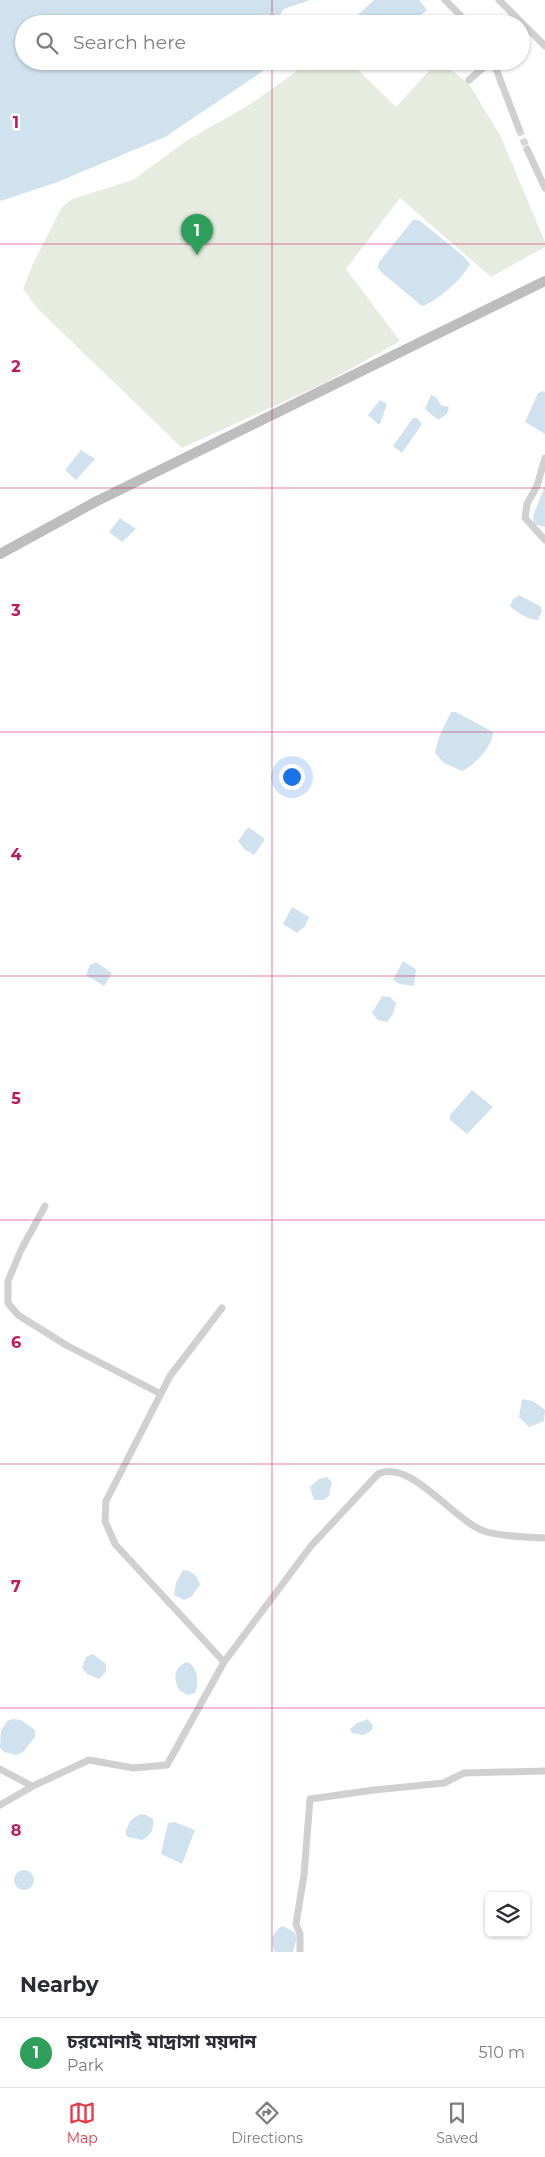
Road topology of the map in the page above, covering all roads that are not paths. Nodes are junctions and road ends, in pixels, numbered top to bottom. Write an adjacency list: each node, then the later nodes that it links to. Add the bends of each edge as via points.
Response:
1 (445, 0): 3 (street)
2 (499, 0): 4 (street)
3 (460, 15)
4 (515, 15)
5 (530, 29): 6 (street)
6 (545, 46)
7 (481, 70): 9 (street)
8 (496, 70): 10 (street)
9 (469, 80)
10 (519, 129)
11 (528, 149): 12 (street)
12 (545, 188)
13 (545, 281): 16 (main road, via 97,501)
14 (545, 458): 15 (street, via 525,518)
15 (545, 540)
16 (0, 554)
17 (45, 1206): 19 (street, via 8,1281 8,1303 18,1315 66,1345)
18 (222, 1308): 19 (street, via 170,1376)
19 (161, 1394): 21 (street, via 106,1501 105,1521 115,1544)
20 (545, 1538): 21 (street, via 485,1532 466,1522 407,1476 395,1470 385,1470 311,1546)
21 (224, 1662): 24 (street, via 166,1765 133,1768 89,1760)
22 (0, 1769): 24 (street)
23 (545, 1771): 26 (street, via 464,1772 444,1783 310,1799 296,1924 300,1934)
24 (32, 1786): 25 (street)
25 (0, 1805)
26 (300, 1952)

